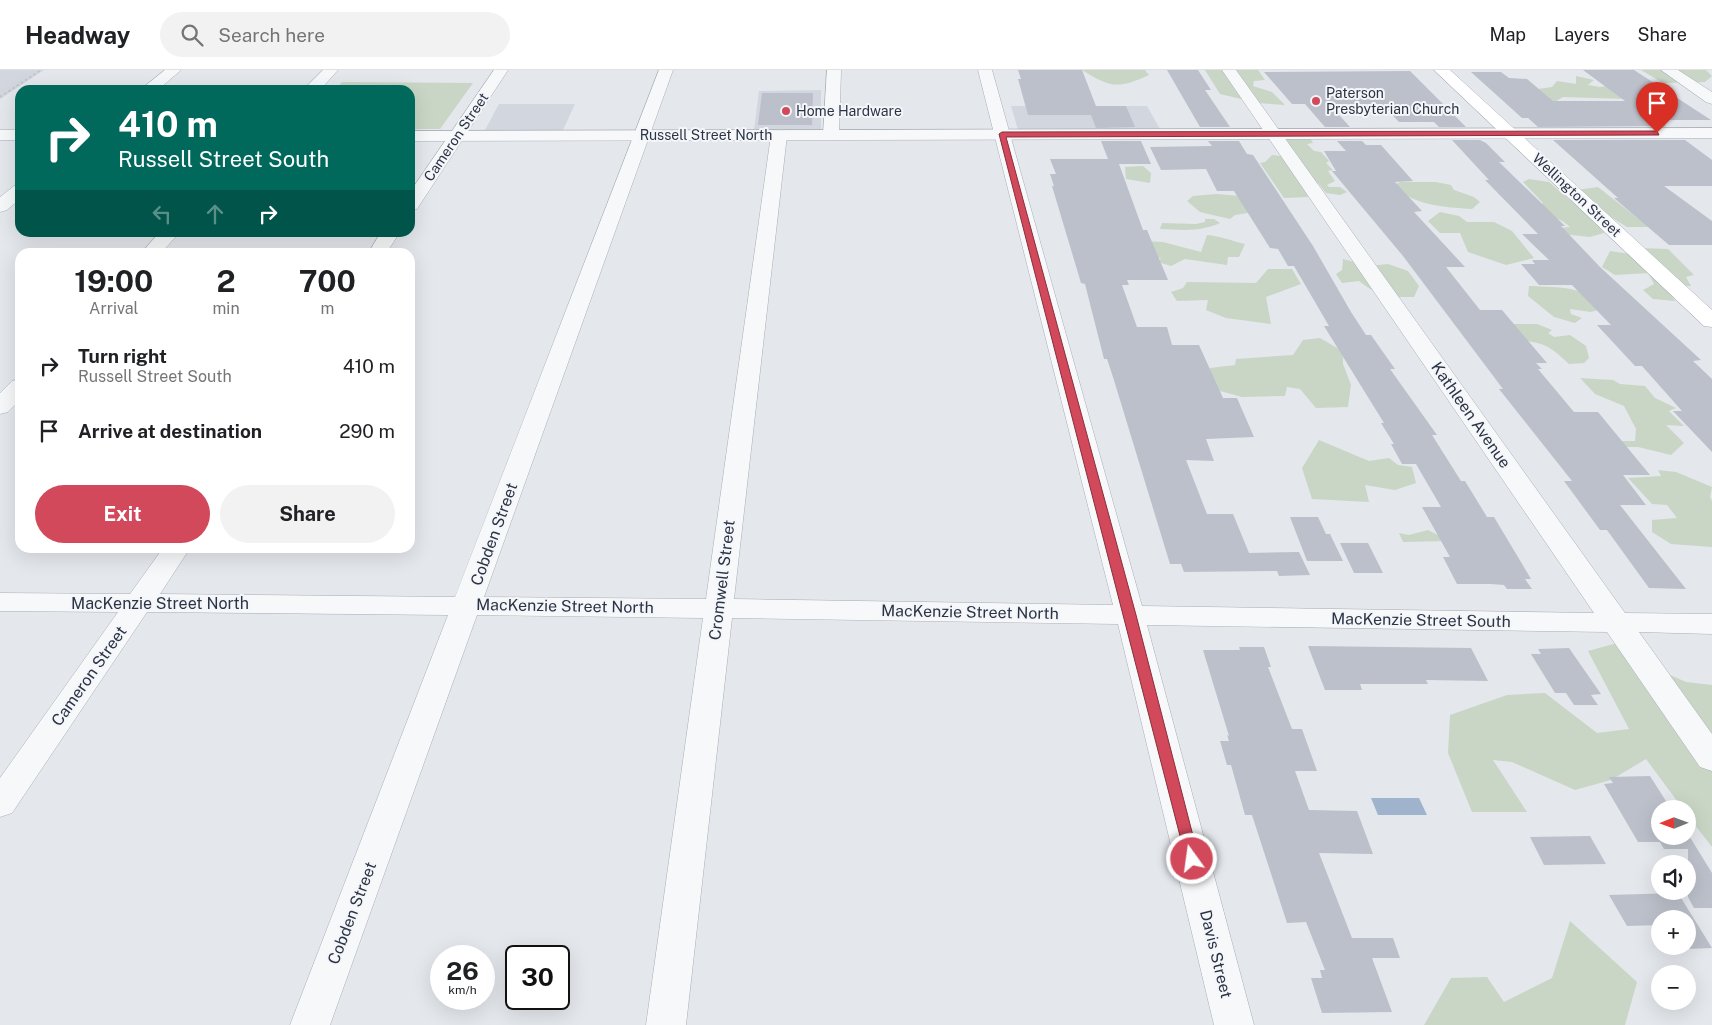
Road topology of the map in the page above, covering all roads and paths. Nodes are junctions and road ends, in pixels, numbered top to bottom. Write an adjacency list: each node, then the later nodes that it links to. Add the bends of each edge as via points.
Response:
1 (41, 70): 11 (path)
2 (174, 70): 12 (street)
3 (331, 70): 13 (street)
4 (501, 70): 26 (street, Cameron Street)
5 (666, 70): 27 (street, Cobden Street)
6 (834, 70): 24 (street)
7 (986, 70): 19 (street, Davis Street)
8 (1229, 70): 20 (street, Kathleen Avenue)
9 (1441, 70): 17 (main road, Wellington Street)
10 (1668, 70): 16 (street)
11 (18, 85)
12 (154, 85)
13 (317, 85)
14 (15, 87): 15 (path)
15 (0, 97)
16 (1712, 100)
17 (1510, 133): 18 (street, Russell Street North); 20 (street, Russell Street North); 35 (main road, Wellington Street)
18 (1712, 133)
19 (1002, 134): 20 (street, Russell Street North); 24 (street, Russell Street North); 43 (street, Davis Street)
20 (1274, 134): 44 (street, Kathleen Avenue)
21 (0, 135): 22 (street)
22 (15, 135)
23 (779, 135): 24 (street, Russell Street North); 27 (street, Russell Street North); 42 (street, Cromwell Street)
24 (832, 135)
25 (415, 136): 26 (street, Russell Street North)
26 (457, 136): 27 (street, Russell Street North); 29 (street, Cameron Street)
27 (641, 136): 41 (street, Cobden Street)
28 (15, 194): 30 (street)
29 (415, 198)
30 (0, 206)
31 (166, 237): 33 (street)
32 (388, 237): 34 (street)
33 (155, 248)
34 (381, 248)
35 (1712, 321)
36 (15, 391): 37 (street)
37 (0, 407)
38 (174, 553): 40 (street, Cameron Street)
39 (0, 602): 40 (street, MacKenzie Street North)
40 (138, 604): 41 (street, MacKenzie Street North); 47 (street, Cameron Street)
41 (468, 605): 42 (street, MacKenzie Street North); 48 (street, Cobden Street)
42 (718, 608): 43 (street, MacKenzie Street North); 49 (street, Cromwell Street)
43 (1130, 615): 44 (street, MacKenzie Street South); 50 (street, Davis Street)
44 (1618, 624): 45 (street, MacKenzie Street South); 46 (street, Kathleen Avenue)
45 (1712, 624)
46 (1712, 759)
47 (0, 804)
48 (310, 1025)
49 (666, 1025)
50 (1234, 1025)

